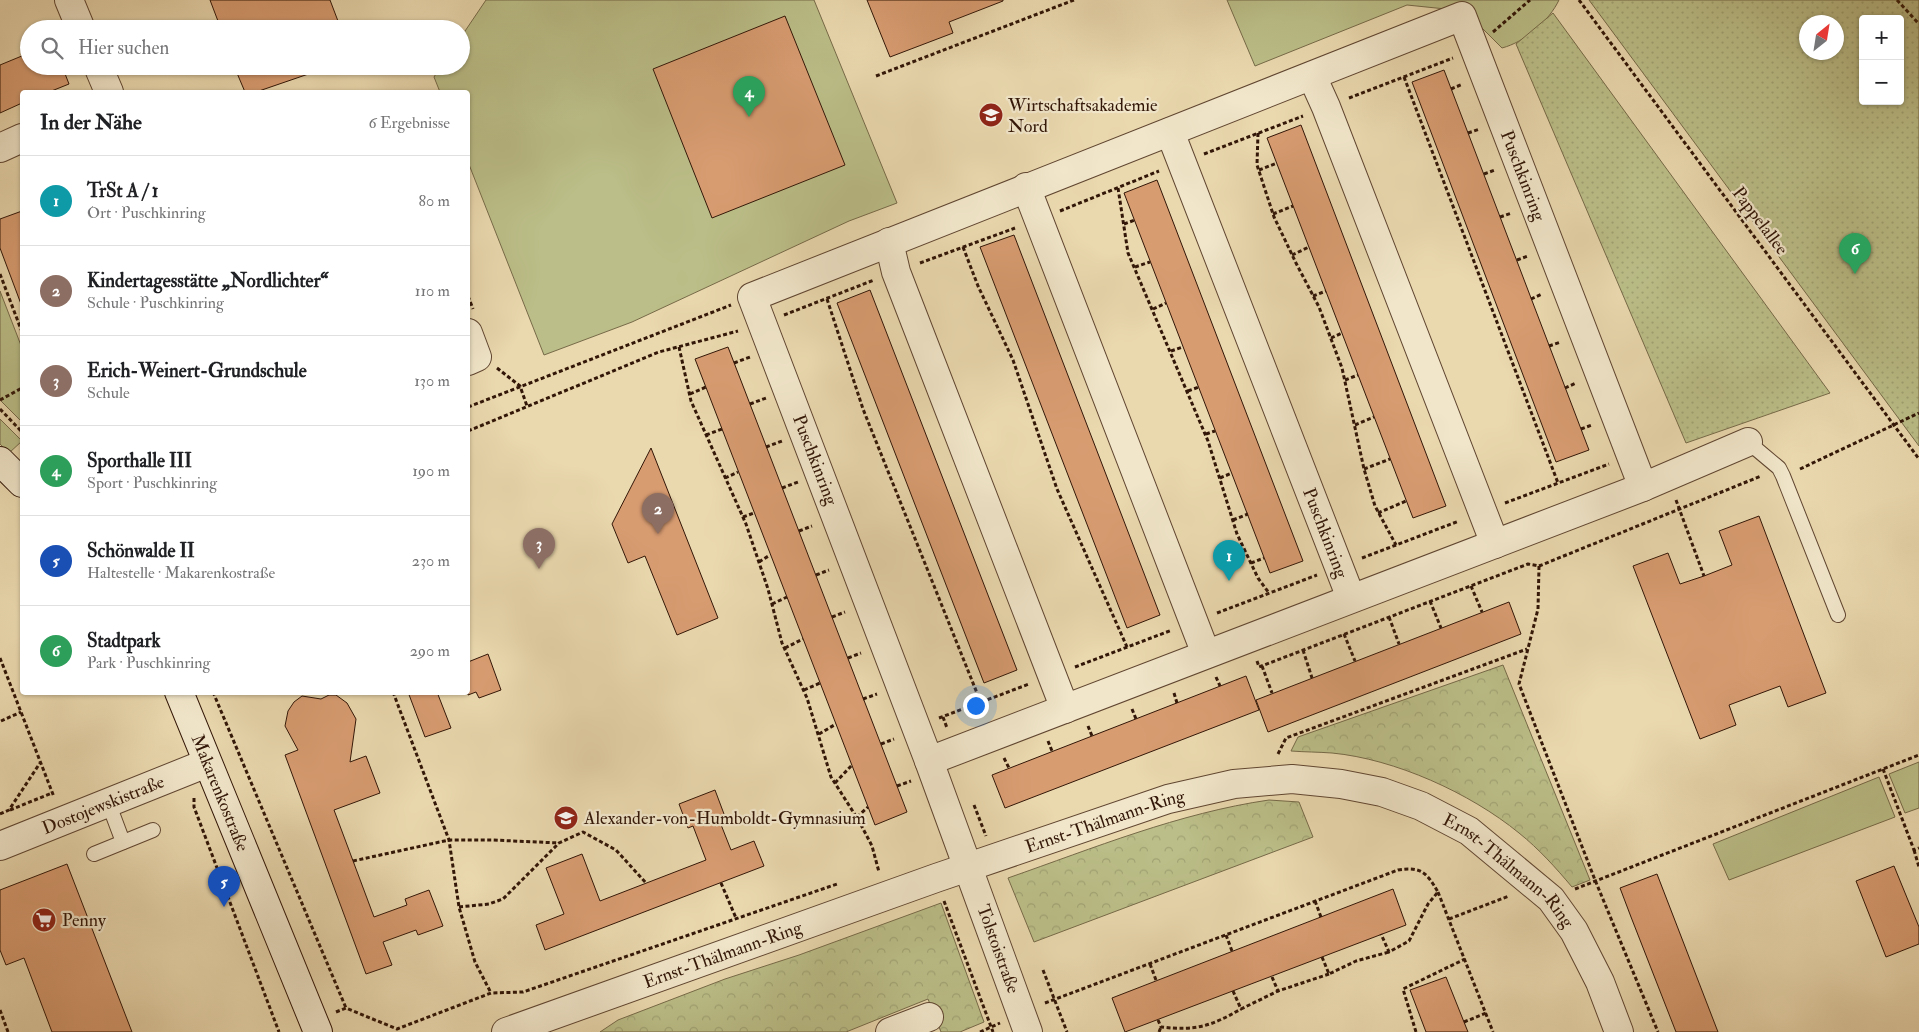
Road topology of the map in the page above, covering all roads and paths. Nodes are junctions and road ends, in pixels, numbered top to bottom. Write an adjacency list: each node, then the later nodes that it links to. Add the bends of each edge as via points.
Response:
1 (69, 0): 6 (street)
2 (1074, 0): 10 (path)
3 (1530, 0): 8 (path)
4 (1579, 0): 86 (path, Pappelallee)
5 (1897, 0): 7 (path)
6 (77, 20)
7 (1919, 24)
8 (1475, 49): 11 (street, Puschkinring, via 1462,16); 12 (path); 97 (street, Puschkinring)
9 (102, 75): 15 (street)
10 (876, 76)
11 (1312, 76): 16 (street); 18 (street, Puschkinring)
12 (1404, 77): 16 (path); 110 (path)
13 (1466, 83): 14 (path)
14 (1451, 89)
15 (108, 90)
16 (1326, 107): 19 (path); 115 (street)
17 (1483, 128): 20 (path)
18 (1170, 132): 23 (street, Puschkinring); 28 (street, Puschkinring)
19 (1258, 133): 23 (path); 26 (path)
20 (1468, 133)
21 (20, 139): 22 (street)
22 (0, 148)
23 (1182, 162): 29 (path); 127 (street, Puschkinring)
24 (1277, 163): 26 (path)
25 (1498, 169): 27 (path)
26 (1259, 170): 32 (path)
27 (1484, 174)
28 (1026, 187): 34 (street); 37 (street, Puschkinring)
29 (1118, 188): 34 (path); 36 (path)
30 (1293, 206): 32 (path)
31 (1515, 212): 33 (path)
32 (1273, 214): 40 (path)
33 (1500, 218)
34 (1038, 220): 38 (path); 143 (street)
35 (1135, 220): 36 (path)
36 (1124, 224): 44 (path, via 1128,253)
37 (889, 242): 45 (street); 50 (street, Puschkinring)
38 (963, 247): 45 (path); 148 (path, via 1013,360 1057,490)
39 (1309, 247): 40 (path)
40 (1292, 255): 49 (path)
41 (1531, 255): 42 (path)
42 (1516, 260)
43 (1150, 262): 44 (path)
44 (1135, 267): 54 (path)
45 (896, 272): 51 (path); 158 (street)
46 (0, 274): 56 (path)
47 (1326, 290): 49 (path)
48 (1545, 293): 52 (path)
49 (1313, 296): 59 (path)
50 (752, 297): 55 (street, Puschkinring); 80 (path)
51 (827, 299): 55 (path); 168 (path, via 863,409)
52 (1531, 299)
53 (1166, 303): 54 (path)
54 (1153, 309): 64 (path)
55 (763, 324): 62 (path); 173 (street, Puschkinring)
56 (20, 327)
57 (1342, 333): 59 (path)
58 (470, 338): 66 (street, via 477,357)
59 (1331, 338): 69 (path)
60 (1564, 341): 61 (path)
61 (1549, 346)
62 (679, 347): 76 (path); 89 (path, via 659,352)
63 (1183, 347): 64 (path)
64 (1171, 351): 75 (path)
65 (752, 356): 67 (path)
66 (470, 360)
67 (734, 363)
68 (1358, 375): 69 (path)
69 (1345, 380): 85 (path)
70 (1579, 382): 73 (path)
71 (1199, 386): 75 (path)
72 (706, 388): 76 (path)
73 (1565, 388)
74 (20, 389): 78 (path)
75 (1188, 391): 92 (path)
76 (690, 394): 93 (path)
77 (768, 397): 79 (path)
78 (0, 400)
79 (750, 404)
80 (470, 406)
81 (0, 408): 88 (path)
82 (1919, 413): 86 (path)
83 (1374, 417): 85 (path)
84 (1595, 424): 87 (path)
85 (1355, 425): 101 (path)
86 (1895, 426): 99 (path, Pappelallee); 104 (path)
87 (1581, 429)
88 (20, 430)
89 (470, 430)
90 (722, 430): 93 (path)
91 (1215, 431): 92 (path)
92 (1206, 434): 106 (path)
93 (706, 435): 105 (path)
94 (784, 440): 96 (path)
95 (1748, 442): 104 (lane, via 1779,468); 109 (street, Puschkinring)
96 (766, 447)
97 (1630, 455): 109 (street, Puschkinring); 110 (path)
98 (1390, 459): 101 (path)
99 (1919, 459)
100 (0, 461): 107 (street)
101 (1364, 469): 114 (path)
102 (738, 472): 105 (path)
103 (1232, 473): 106 (path)
104 (1783, 476): 140 (lane)
105 (725, 478): 117 (path)
106 (1220, 478): 118 (path)
107 (20, 481)
108 (800, 481): 111 (path)
109 (1655, 482): 121 (street, Puschkinring); 131 (path)
110 (1558, 483): 115 (path)
111 (782, 488)
112 (1406, 501): 114 (path)
113 (754, 512): 117 (path)
114 (1378, 512): 122 (path)
115 (1483, 512): 121 (street); 122 (path)
116 (1248, 514): 118 (path)
117 (743, 518): 125 (path)
118 (1233, 520): 126 (path)
119 (817, 524): 120 (path)
120 (799, 531)
121 (1495, 544): 135 (street, Puschkinring)
122 (1396, 545): 127 (path)
123 (770, 555): 125 (path)
124 (1264, 558): 126 (path)
125 (759, 562): 137 (path)
126 (1251, 562): 133 (path)
127 (1339, 566): 133 (path); 135 (street, Puschkinring)
128 (1539, 566): 150 (path, via 1538,609)
129 (834, 569): 130 (path)
130 (816, 575)
131 (1704, 576)
132 (1471, 586): 139 (path)
133 (1269, 593): 143 (path)
134 (787, 598): 137 (path)
135 (1352, 598): 153 (street, Puschkinring)
136 (1430, 601): 144 (path)
137 (772, 604): 149 (path)
138 (850, 610): 141 (path)
139 (1482, 612)
140 (1838, 614)
141 (832, 617)
142 (1389, 617): 147 (path)
143 (1194, 622): 148 (path); 153 (street)
144 (1441, 628)
145 (1344, 634): 156 (path)
146 (803, 639): 149 (path)
147 (1399, 644)
148 (1127, 647): 158 (path)
149 (785, 648): 161 (path)
150 (1528, 648): 176 (path, via 1286,738); 209 (path, via 1519,684)
151 (1303, 650): 159 (path)
152 (866, 651): 155 (path)
153 (1206, 654): 169 (street, Puschkinring)
154 (0, 658): 170 (path)
155 (848, 658)
156 (1355, 661)
157 (1262, 666): 163 (path)
158 (1053, 675): 168 (path); 169 (street)
159 (1312, 678)
160 (820, 683): 161 (path)
161 (804, 690): 174 (path)
162 (882, 692): 167 (path)
163 (1272, 693)
164 (180, 695): 181 (street, Makarenkostraße)
165 (213, 695): 235 (path)
166 (394, 695): 195 (path)
167 (864, 699)
168 (981, 703): 173 (path)
169 (1065, 709): 184 (street, Puschkinring)
170 (21, 712): 171 (path); 179 (path)
171 (1, 721)
172 (836, 724): 174 (path)
173 (908, 732): 175 (path); 184 (street, Puschkinring)
174 (819, 734): 185 (path)
175 (881, 744)
176 (1278, 754)
177 (1919, 755): 183 (path)
178 (1004, 758): 182 (path)
179 (40, 762): 187 (path); 190 (path)
180 (852, 765): 185 (path)
181 (200, 766): 188 (street, Dostojewskistraße); 243 (street, Makarenkostraße); 247 (path, via 194,807)
182 (1009, 768)
183 (1884, 769): 200 (path); 209 (path)
184 (922, 770): 186 (path); 203 (street, Puschkinring)
185 (835, 783): 192 (path)
186 (897, 786)
187 (52, 793): 190 (path); 193 (path)
188 (108, 802): 193 (street, Dostojewskistraße); 196 (lane)
189 (868, 808): 192 (path)
190 (9, 810): 191 (path)
191 (0, 814)
192 (857, 817): 206 (path, via 872,846)
193 (66, 819): 198 (street, Dostojewskistraße)
194 (153, 830): 196 (lane)
195 (449, 840): 197 (path); 202 (path); 216 (path)
196 (123, 842): 201 (lane)
197 (559, 844): 210 (path, via 582,832 616,850); 216 (path, via 503,898 489,904)
198 (0, 846)
199 (1919, 848): 200 (path)
200 (1914, 850): 204 (path)
201 (94, 854)
202 (353, 861)
203 (968, 867): 208 (street, Ernst-Thälmann-Ring); 214 (street, Ernst-Thälmann-Ring, via 1168,799 1234,784 1292,779 1382,792 1421,806 1469,831); 241 (street, Tolstoistraße)
204 (1919, 867)
205 (887, 869): 206 (path)
206 (879, 872): 207 (path)
207 (870, 874)
208 (936, 878): 248 (street, Ernst-Thälmann-Ring); 250 (path)
209 (1595, 880): 214 (path); 256 (path)
210 (646, 883)
211 (721, 883): 218 (path)
212 (843, 883): 218 (path)
213 (1438, 892): 215 (path, via 1421,870 1410,868); 219 (path); 223 (path, via 1409,941)
214 (1551, 899): 219 (path, via 1516,893); 255 (street, Ernst-Thälmann-Ring, via 1574,931 1600,982)
215 (1315, 901): 217 (path); 221 (path)
216 (459, 907): 233 (path, via 475,962)
217 (1321, 917)
218 (736, 918): 233 (path, via 523,992)
219 (1449, 919): 225 (path)
220 (1381, 934): 223 (path)
221 (1226, 935): 222 (path); 226 (path)
222 (1232, 951)
223 (1389, 952): 228 (path, via 1356,961)
224 (1322, 957): 228 (path)
225 (1465, 960): 238 (path); 253 (path, via 1403,989)
226 (1150, 964): 230 (path); 234 (path)
227 (1043, 970): 234 (path)
228 (1329, 974): 231 (path)
229 (1272, 977): 231 (path)
230 (1156, 980)
231 (1278, 991): 236 (path)
232 (1234, 992): 236 (path)
233 (491, 993): 245 (path)
234 (1054, 1000): 241 (path); 251 (path)
235 (346, 1008): 243 (path); 245 (path)
236 (1241, 1009): 244 (path, via 1218,1022 1196,1028)
237 (0, 1010): 246 (path)
238 (1486, 1013): 242 (path); 254 (path)
239 (929, 1017): 249 (street)
240 (1158, 1020): 244 (path)
241 (1024, 1022)
242 (1464, 1022)
243 (316, 1027)
244 (1162, 1027): 252 (path)
245 (398, 1031)
246 (8, 1032)
247 (279, 1032)
248 (506, 1032)
249 (890, 1032)
250 (993, 1032)
251 (1067, 1032)
252 (1159, 1032)
253 (1416, 1032)
254 (1493, 1032)
255 (1619, 1032)
256 (1658, 1032)

